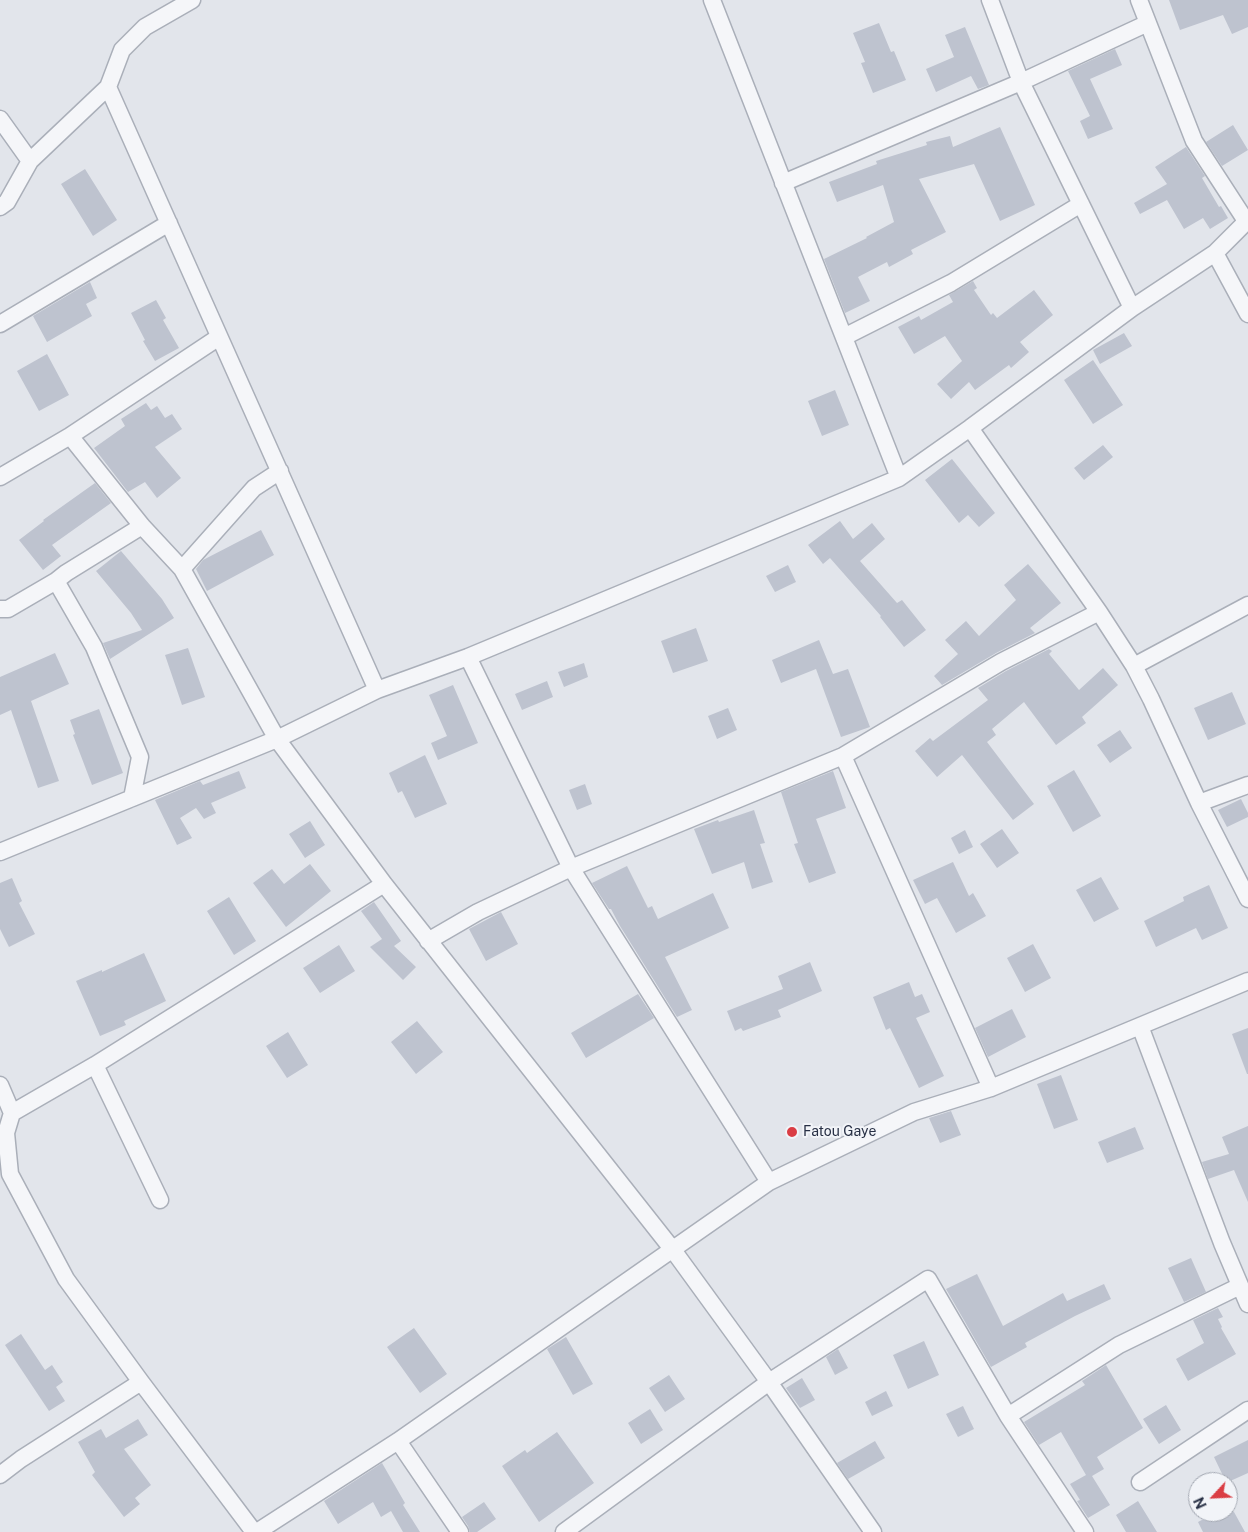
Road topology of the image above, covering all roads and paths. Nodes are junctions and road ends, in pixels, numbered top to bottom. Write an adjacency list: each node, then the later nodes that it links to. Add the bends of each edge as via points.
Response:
1 (192, 0): 7 (street, via 145,27 122,50)
2 (712, 0): 10 (street)
3 (990, 0): 6 (street)
4 (1140, 0): 5 (street)
5 (1148, 23): 6 (street); 13 (street, via 1194,141)
6 (1021, 82): 10 (street); 11 (street)
7 (108, 87): 9 (street); 14 (street)
8 (0, 119): 9 (street)
9 (30, 161): 12 (street, via 7,202)
10 (783, 183): 20 (street)
11 (1080, 204): 16 (street); 20 (street, via 951,283)
12 (0, 207)
13 (1247, 220): 15 (street)
14 (169, 223): 18 (street); 19 (street)
15 (1214, 253): 16 (street); 17 (street)
16 (1132, 308): 21 (street)
17 (1248, 314)
18 (0, 324)
19 (220, 337): 22 (street); 23 (street)
20 (844, 337): 25 (street)
21 (970, 428): 25 (street); 31 (street)
22 (70, 436): 24 (street); 26 (street)
23 (280, 472): 27 (street, via 254,488); 34 (street)
24 (0, 477)
25 (898, 478): 32 (street)
26 (142, 526): 27 (street); 28 (street)
27 (182, 569): 35 (street)
28 (56, 581): 30 (street, via 8,609); 38 (street, via 94,647 140,757)
29 (1248, 606): 33 (street)
30 (0, 609)
31 (1099, 612): 33 (street); 36 (street, via 1001,662)
32 (468, 657): 34 (street); 41 (street)
33 (1134, 666): 39 (street)
34 (377, 690): 35 (street)
35 (277, 739): 38 (street); 42 (street)
36 (843, 756): 41 (street); 49 (street)
37 (1248, 785): 39 (street)
38 (132, 798): 40 (street)
39 (1199, 803): 43 (street)
40 (0, 852)
41 (571, 868): 44 (street, via 478,912); 51 (street)
42 (384, 884): 44 (street); 47 (street)
43 (1248, 899)
44 (428, 941): 53 (street)
45 (1248, 981): 46 (street)
46 (1140, 1026): 49 (street); 54 (street, via 1222,1244)
47 (95, 1065): 50 (street); 52 (street)
48 (0, 1085): 50 (street)
49 (992, 1088): 51 (street, via 914,1112)
50 (12, 1113): 55 (street, via 6,1133 10,1174 66,1279)
51 (769, 1182): 53 (street)
52 (160, 1200)
53 (673, 1250): 56 (street); 59 (street)
54 (1245, 1293): 58 (street, via 1119,1345)
55 (141, 1382): 60 (street); 62 (street)
56 (769, 1382): 58 (street, via 928,1279); 64 (street); 65 (street)
57 (1248, 1410): 61 (street)
58 (1008, 1416): 66 (street)
59 (398, 1441): 62 (street); 63 (street)
60 (0, 1475)
61 (1140, 1482)
62 (256, 1532)
63 (460, 1532)
64 (564, 1532)
65 (873, 1532)
66 (1086, 1532)

